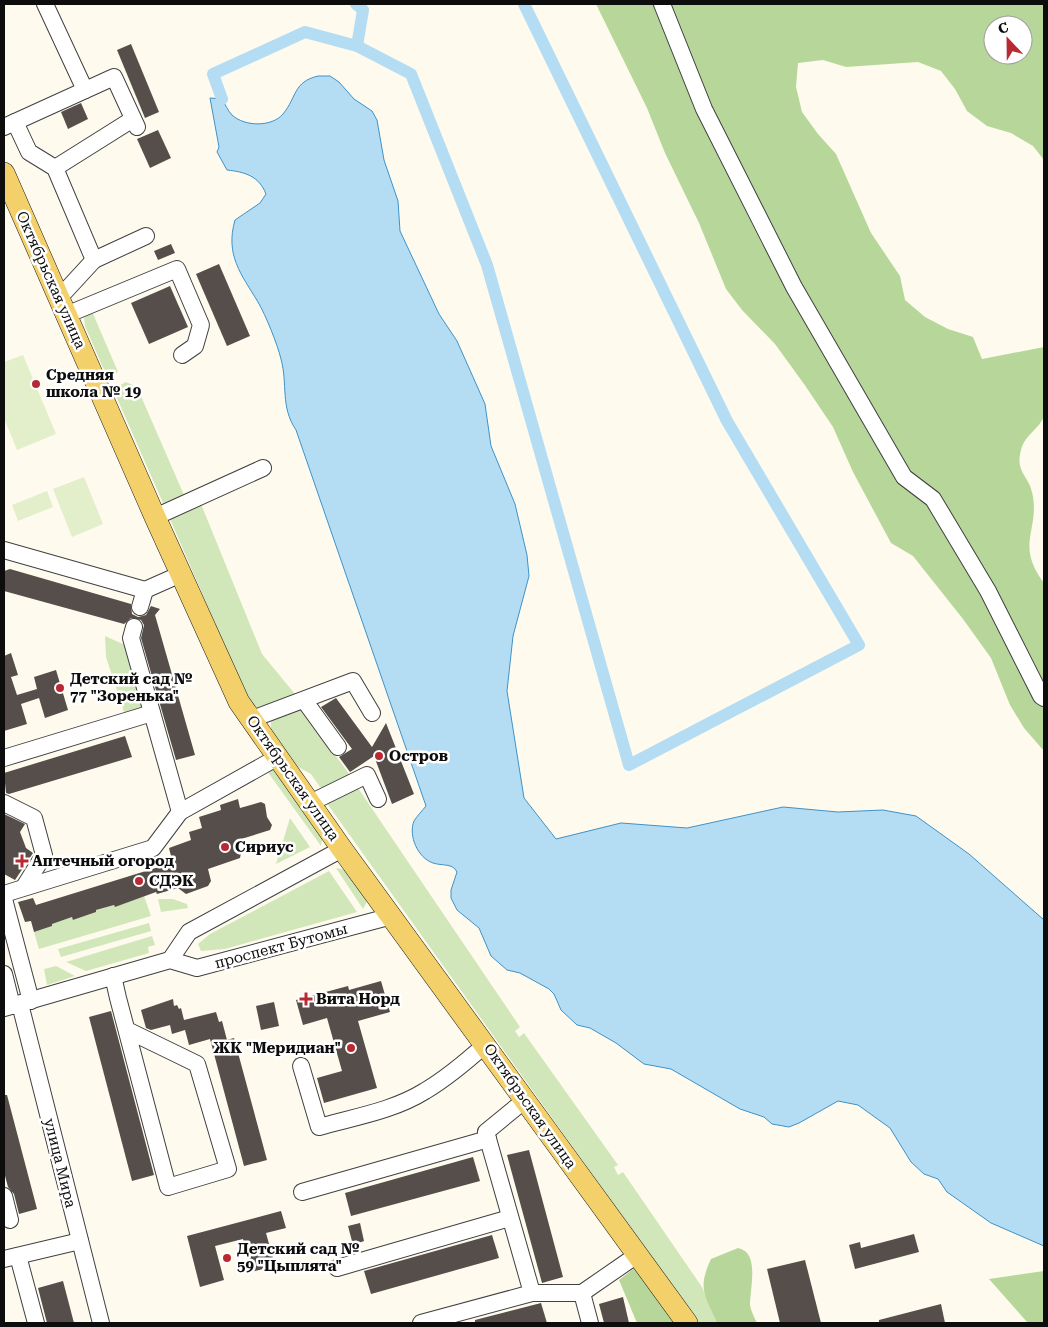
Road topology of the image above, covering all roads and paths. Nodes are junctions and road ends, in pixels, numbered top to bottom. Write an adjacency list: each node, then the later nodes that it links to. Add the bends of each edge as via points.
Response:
1 (46, 4): 3 (street)
2 (662, 4): 18 (street, via 704,109 794,287 904,477 934,499)
3 (84, 90): 4 (street); 5 (street, via 114,77 135,123)
4 (9, 124): 5 (street, via 28,152)
5 (55, 168): 8 (street)
6 (4, 173): 9 (main road, Октябрьская улица)
7 (146, 236): 8 (street)
8 (94, 260): 9 (street)
9 (62, 306): 10 (street, via 177,269 201,325 195,346); 12 (main road, Октябрьская улица)
10 (182, 355)
11 (263, 468): 12 (street)
12 (155, 517): 14 (main road, Октябрьская улица)
13 (4, 550): 15 (street)
14 (181, 574): 15 (street); 22 (main road, Октябрьская улица, via 227,678)
15 (145, 590): 16 (street)
16 (140, 608)
17 (134, 628): 20 (street, via 131,638)
18 (1044, 698)
19 (304, 700): 21 (street, via 353,681); 22 (street); 23 (street)
20 (152, 713): 25 (street); 29 (street)
21 (372, 713)
22 (252, 719): 24 (main road, Октябрьская улица)
23 (338, 747)
24 (278, 757): 28 (main road, Октябрьская улица); 29 (street)
25 (4, 758)
26 (378, 799): 28 (street, via 367,775)
27 (4, 803): 31 (street, via 34,818 44,855)
28 (310, 803): 30 (main road, Октябрьская улица)
29 (180, 812): 31 (street, via 153,848)
30 (342, 849): 34 (main road, Октябрьская улица); 35 (street, via 188,932)
31 (24, 887): 32 (street)
32 (4, 894)
33 (4, 899): 38 (street)
34 (392, 916): 35 (street, проспект Бутомы, via 197,968); 40 (main road, Октябрьская улица)
35 (170, 960): 37 (street)
36 (4, 974): 38 (street)
37 (113, 976): 38 (street); 39 (street)
38 (17, 1005): 48 (street, улица Мира)
39 (127, 1030): 39 (street, via 168,1186 228,1169 197,1064)
40 (486, 1044): 41 (street, via 464,1064 423,1092 384,1109 318,1127); 42 (main road, Октябрьская улица)
41 (301, 1066)
42 (524, 1100): 43 (street, via 486,1132); 49 (main road, Октябрьская улица)
43 (488, 1139): 44 (street); 46 (street)
44 (302, 1192)
45 (4, 1196): 47 (street)
46 (510, 1218): 51 (street); 52 (street)
47 (10, 1220)
48 (80, 1241): 50 (street); 55 (street, улица Мира)
49 (637, 1255): 53 (street); 58 (main road, Октябрьская улица)
50 (11, 1257): 54 (street)
51 (336, 1268)
52 (532, 1293): 53 (street); 56 (street)
53 (582, 1293): 57 (street)
54 (36, 1323)
55 (101, 1323)
56 (421, 1323)
57 (590, 1323)
58 (687, 1323)

